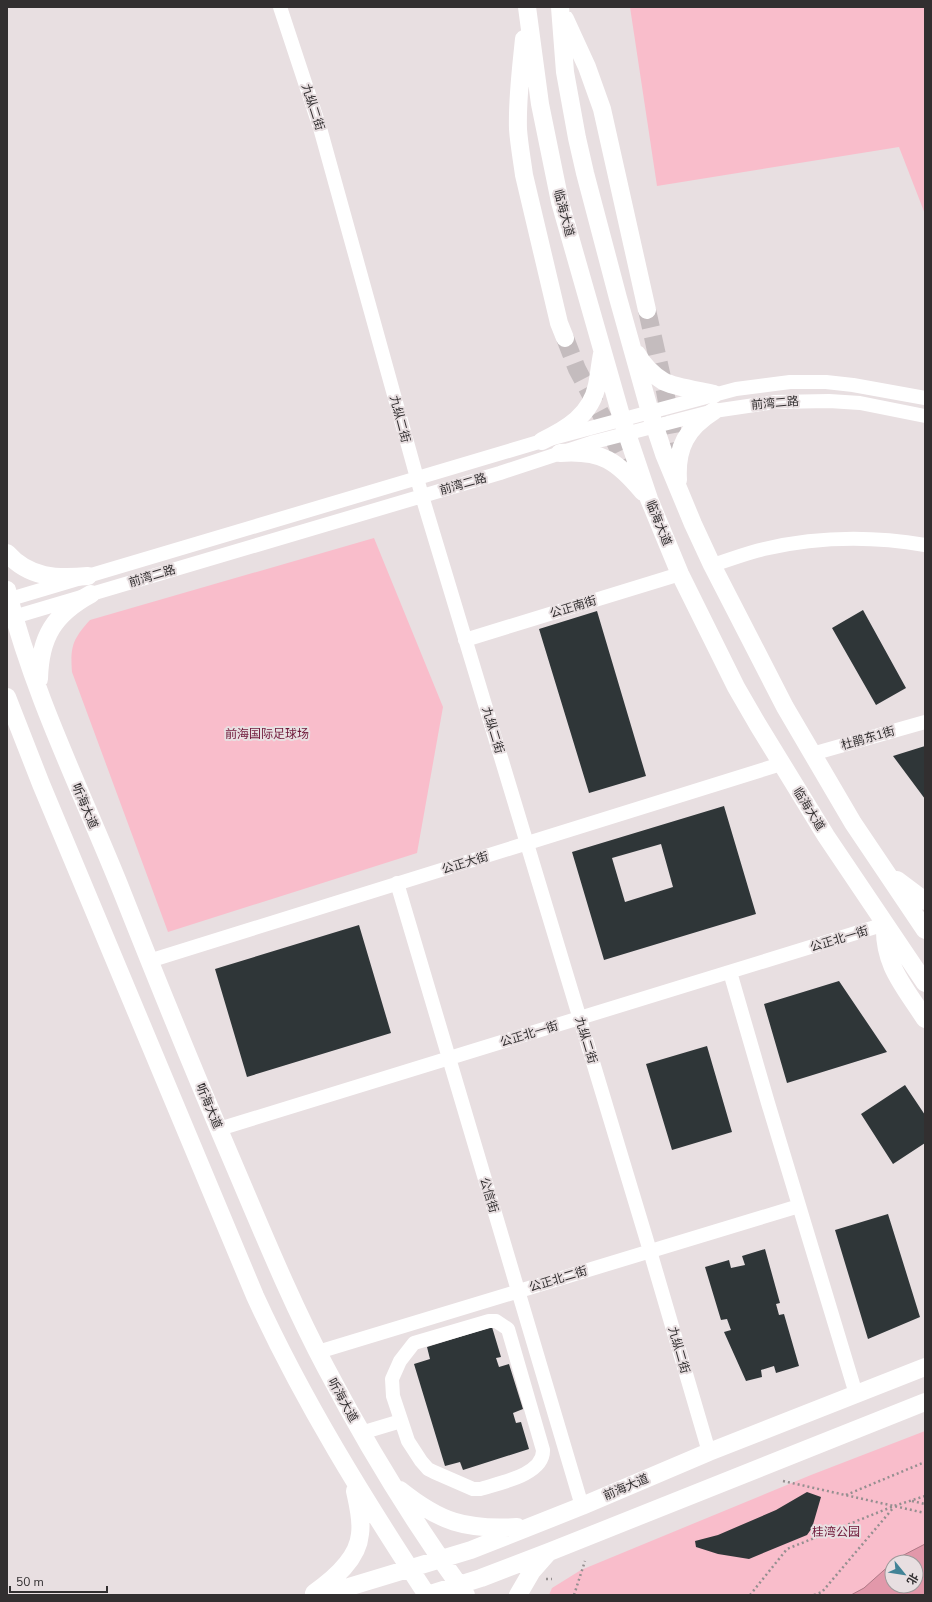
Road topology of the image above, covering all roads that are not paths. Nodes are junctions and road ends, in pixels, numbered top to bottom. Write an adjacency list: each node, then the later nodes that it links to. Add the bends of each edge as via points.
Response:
1 (280, 7): 15 (street, 九纵二街, via 320,128)
2 (527, 7): 5 (main road, via 518,130 524,175); 7 (main road, 临海大道, via 540,104 560,202)
3 (560, 7): 4 (main road, via 588,67 602,109); 6 (main road, via 565,72 577,138 605,252)
4 (647, 310)
5 (564, 338)
6 (633, 348): 9 (main road, via 641,362 663,382 684,388); 11 (main road)
7 (603, 349): 12 (main road, 临海大道); 13 (main road, via 597,385 590,405 573,424)
8 (925, 398): 9 (street, 前湾二路, via 853,384 790,382 765,384)
9 (714, 402): 10 (street, 前湾二路, via 860,403); 11 (street, 前湾二路); 16 (main road, via 681,448)
10 (925, 416)
11 (653, 419): 12 (street, 前湾二路); 16 (main road)
12 (625, 426): 13 (street, 前湾二路); 14 (street, 前湾二路); 18 (main road, 临海大道)
13 (542, 441): 15 (street, 前湾二路)
14 (560, 453): 17 (street, 前湾二路); 18 (main road, via 577,452 611,461 624,471)
15 (417, 478): 17 (street, 九纵二街); 23 (street, 前湾二路)
16 (678, 486): 21 (main road)
17 (422, 496): 24 (street, 前湾二路); 27 (street, 九纵二街)
18 (649, 499): 22 (main road, 临海大道)
19 (925, 545): 21 (street, via 854,539 808,542 762,549)
20 (7, 553): 23 (main road, via 29,571 42,576)
21 (712, 565): 31 (main road)
22 (680, 574): 27 (street, 公正南街); 32 (main road, 临海大道, via 736,687)
23 (88, 576): 25 (street, 前湾二路)
24 (91, 594): 26 (street, 前湾二路); 28 (main road, via 65,612 48,633 39,662)
25 (8, 596): 26 (main road, 听海大道)
26 (11, 618): 28 (main road, 听海大道)
27 (465, 640): 33 (street, 九纵二街)
28 (38, 688): 39 (main road, 听海大道)
29 (7, 696): 60 (main road, via 44,792 254,1296 299,1386)
30 (925, 722): 31 (street, 杜鹃东1街)
31 (812, 754): 34 (main road)
32 (781, 764): 33 (street, 公正大街); 37 (main road, 临海大道)
33 (527, 843): 35 (street, 公正大街); 42 (street, 九纵二街)
34 (886, 872): 36 (main road); 38 (main road)
35 (397, 883): 39 (street, 公正大街); 44 (street, 公信街)
36 (925, 901)
37 (885, 924): 40 (street, 公正北一街); 41 (main road, 临海大道); 43 (main road, via 886,949 891,965)
38 (925, 930)
39 (148, 960): 45 (main road, 听海大道)
40 (730, 972): 42 (street, 公正北一街); 46 (street)
41 (925, 983)
42 (580, 1018): 44 (street, 公正北一街); 47 (street, 九纵二街)
43 (925, 1019)
44 (449, 1058): 45 (street, 公正北一街); 48 (street, 公信街)
45 (218, 1129): 51 (main road, 听海大道, via 275,1263)
46 (799, 1206): 47 (street, 公正北二街); 55 (street)
47 (650, 1251): 48 (street, 公正北二街); 59 (street, 九纵二街)
48 (518, 1291): 49 (street, 公正北二街); 53 (street, 公信街)
49 (408, 1324): 50 (street); 51 (street, 公正北二街)
50 (414, 1343): 54 (street, via 496,1321 508,1329); 57 (street, via 400,1361 392,1380 393,1396)
51 (318, 1352): 58 (main road, 听海大道)
52 (925, 1367): 55 (main road, 前海大道)
53 (543, 1376): 54 (street); 62 (street, 公信街)
54 (524, 1383): 57 (street, via 543,1450 540,1464 526,1474 480,1489 473,1490 428,1469 408,1441)
55 (856, 1394): 59 (main road, 前海大道)
56 (925, 1402): 64 (main road)
57 (401, 1421): 58 (street)
58 (361, 1433): 61 (main road, 听海大道)
59 (709, 1452): 62 (main road, 前海大道)
60 (352, 1479): 66 (main road); 68 (main road, via 361,1526 357,1546 342,1569)
61 (392, 1483): 63 (main road, via 418,1503 456,1523 478,1528); 65 (main road, 听海大道)
62 (582, 1506): 63 (main road, 前海大道)
63 (533, 1526): 65 (main road, 前海大道)
64 (549, 1552): 67 (main road); 71 (main road, via 532,1571)
65 (441, 1560): 66 (main road, 前海大道); 67 (main road, 听海大道)
66 (410, 1569): 69 (main road, 前海大道); 70 (main road)
67 (462, 1590): 70 (main road)
68 (312, 1595)
69 (322, 1595)
70 (427, 1595)
71 (518, 1595)

